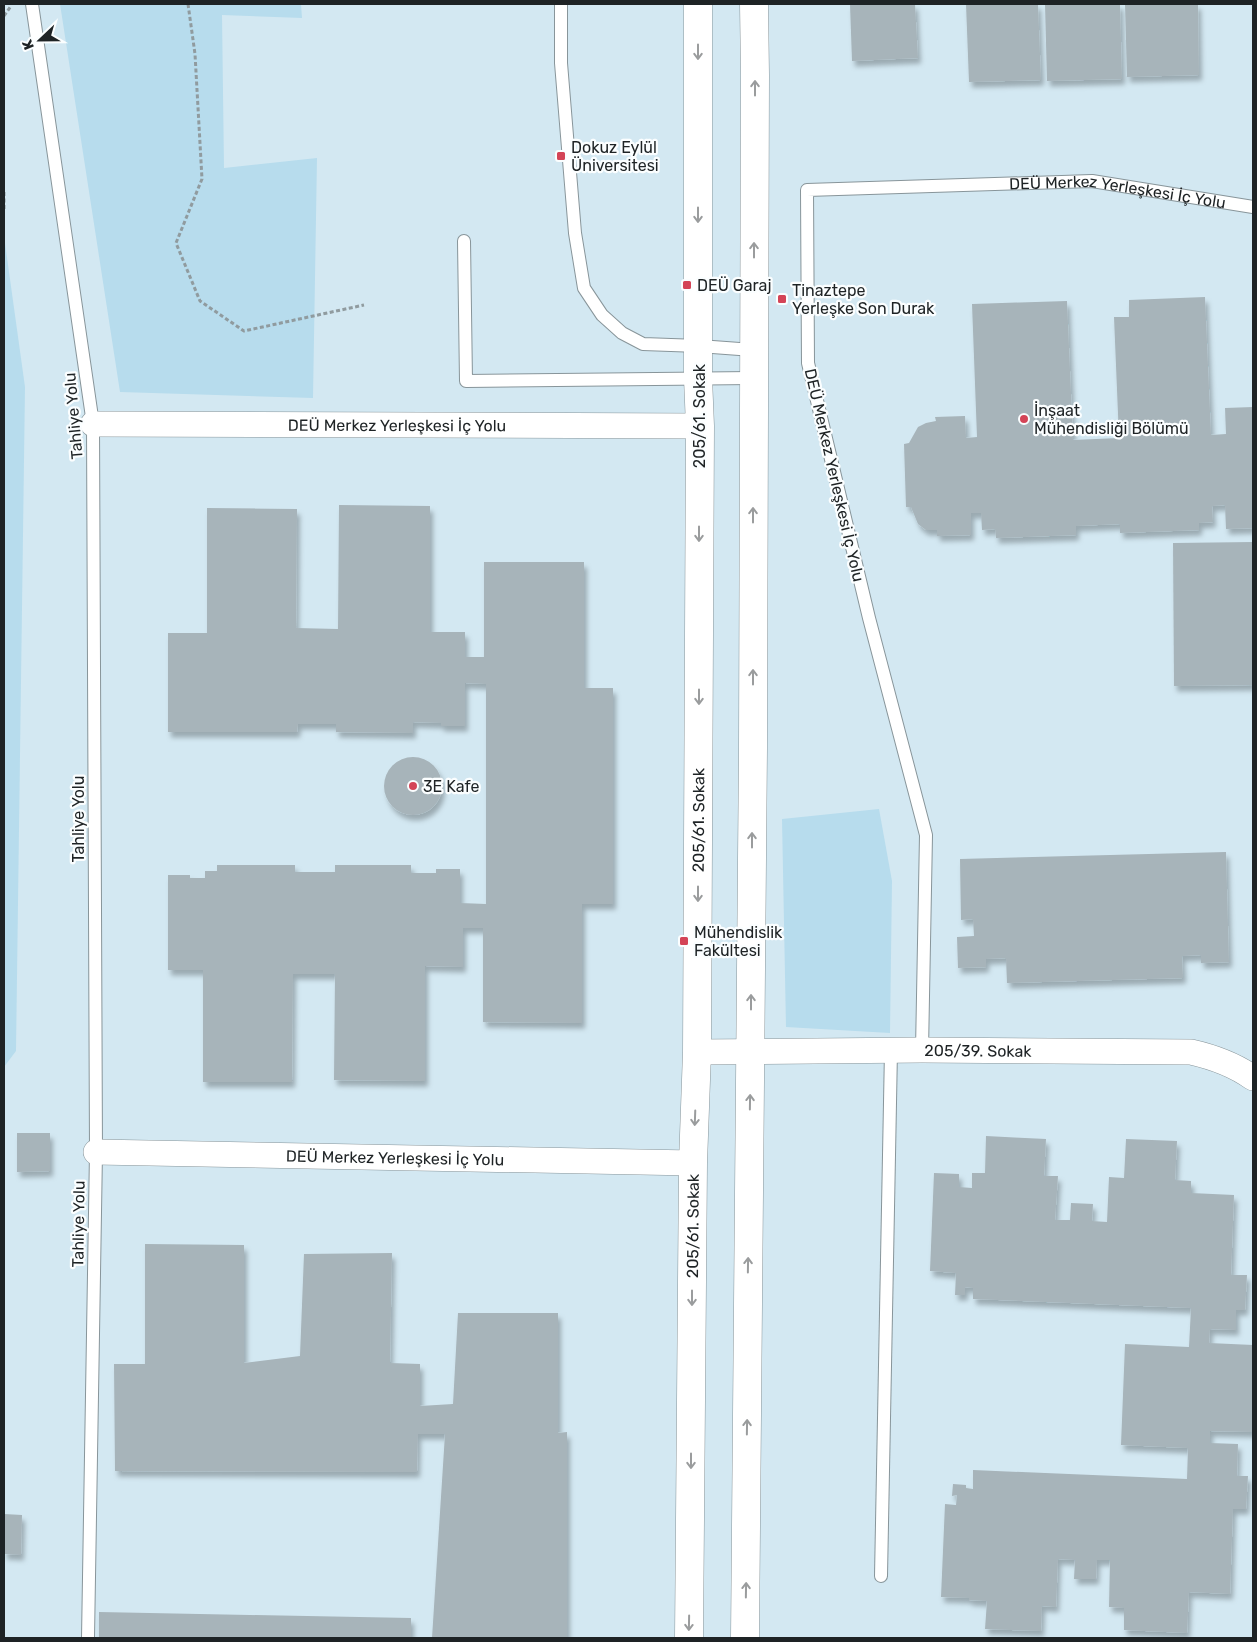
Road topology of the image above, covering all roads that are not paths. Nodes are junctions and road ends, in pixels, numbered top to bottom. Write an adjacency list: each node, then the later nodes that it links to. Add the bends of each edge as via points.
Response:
1 (32, 4): 11 (lane, Tahliye Yolu)
2 (560, 4): 7 (lane, via 575,233 584,288 602,314 622,334 642,344)
3 (698, 4): 7 (main road, 205/61. Sokak, one-way to 7)
4 (754, 4): 8 (main road, one-way to 4)
5 (1253, 207): 14 (lane, DEÜ Merkez Yerleşkesi İç Yolu, via 1092,181 807,190 808,363 869,618 926,835)
6 (464, 241): 9 (lane, via 466,381)
7 (699, 346): 8 (lane); 9 (main road, 205/61. Sokak)
8 (753, 350): 10 (main road)
9 (698, 378): 10 (lane); 12 (main road, 205/61. Sokak)
10 (754, 378): 15 (main road, one-way to 10)
11 (93, 424): 12 (street, DEÜ Merkez Yerleşkesi İç Yolu); 18 (lane, Tahliye Yolu)
12 (700, 426): 16 (main road, 205/61. Sokak, one-way to 16)
13 (891, 1050): 14 (street, 205/39. Sokak); 15 (street, 205/39. Sokak); 20 (lane)
14 (922, 1050): 17 (street, 205/39. Sokak, via 1191,1052 1232,1066)
15 (750, 1051): 16 (street, 205/39. Sokak); 23 (main road, one-way to 15)
16 (696, 1052): 19 (main road, 205/61. Sokak, one-way to 19)
17 (1253, 1078)
18 (96, 1152): 19 (street, DEÜ Merkez Yerleşkesi İç Yolu); 21 (lane, Tahliye Yolu)
19 (693, 1163): 22 (main road, 205/61. Sokak, one-way to 22)
20 (881, 1576)
21 (88, 1638)
22 (688, 1638)
23 (745, 1638)

